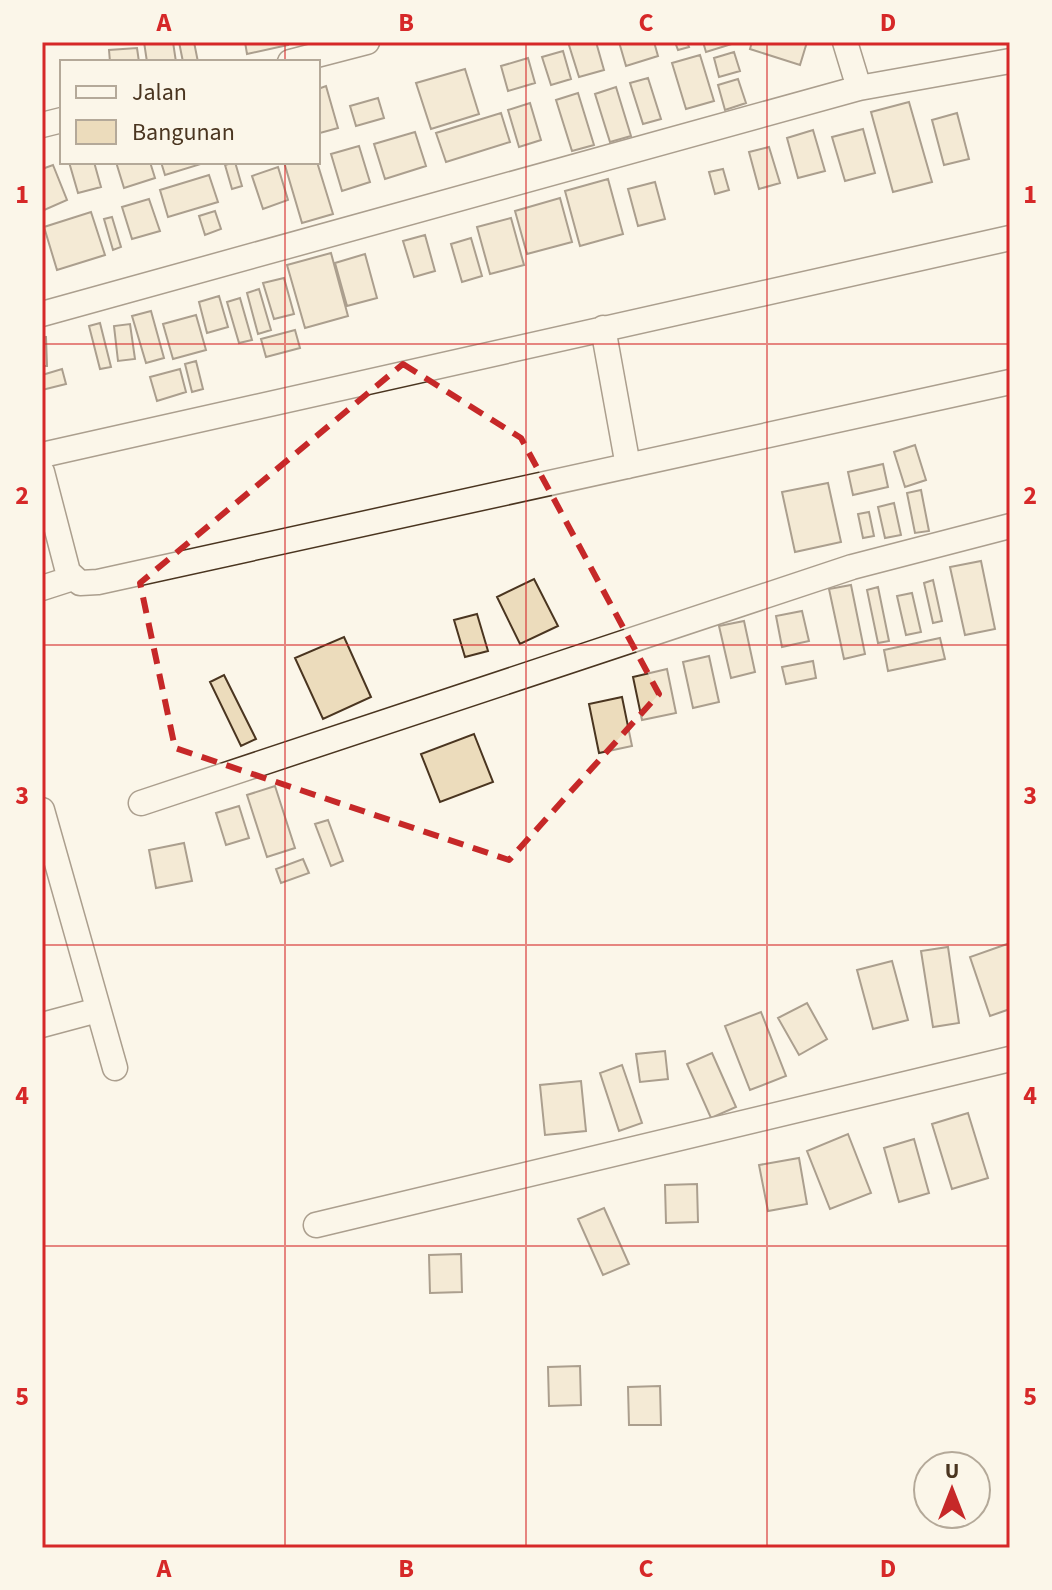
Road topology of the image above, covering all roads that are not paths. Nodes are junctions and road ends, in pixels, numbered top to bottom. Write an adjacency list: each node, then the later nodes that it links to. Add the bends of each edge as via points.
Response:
1 (367, 42): 3 (street)
2 (845, 42): 5 (street)
3 (298, 60)
4 (1010, 61): 5 (street)
5 (859, 88): 7 (street)
6 (1010, 238): 8 (street)
7 (42, 314)
8 (603, 328): 10 (street); 11 (street)
9 (1010, 382): 11 (street)
10 (42, 455)
11 (628, 466): 14 (street, via 98,582)
12 (42, 472): 14 (street)
13 (1010, 526): 16 (street, via 852,567)
14 (73, 578): 15 (street)
15 (42, 588)
16 (141, 803)
17 (42, 810): 18 (street)
18 (51, 877): 19 (street)
19 (98, 1010): 20 (street); 22 (street)
20 (42, 1025)
21 (1010, 1059): 23 (street)
22 (115, 1068)
23 (316, 1225)

